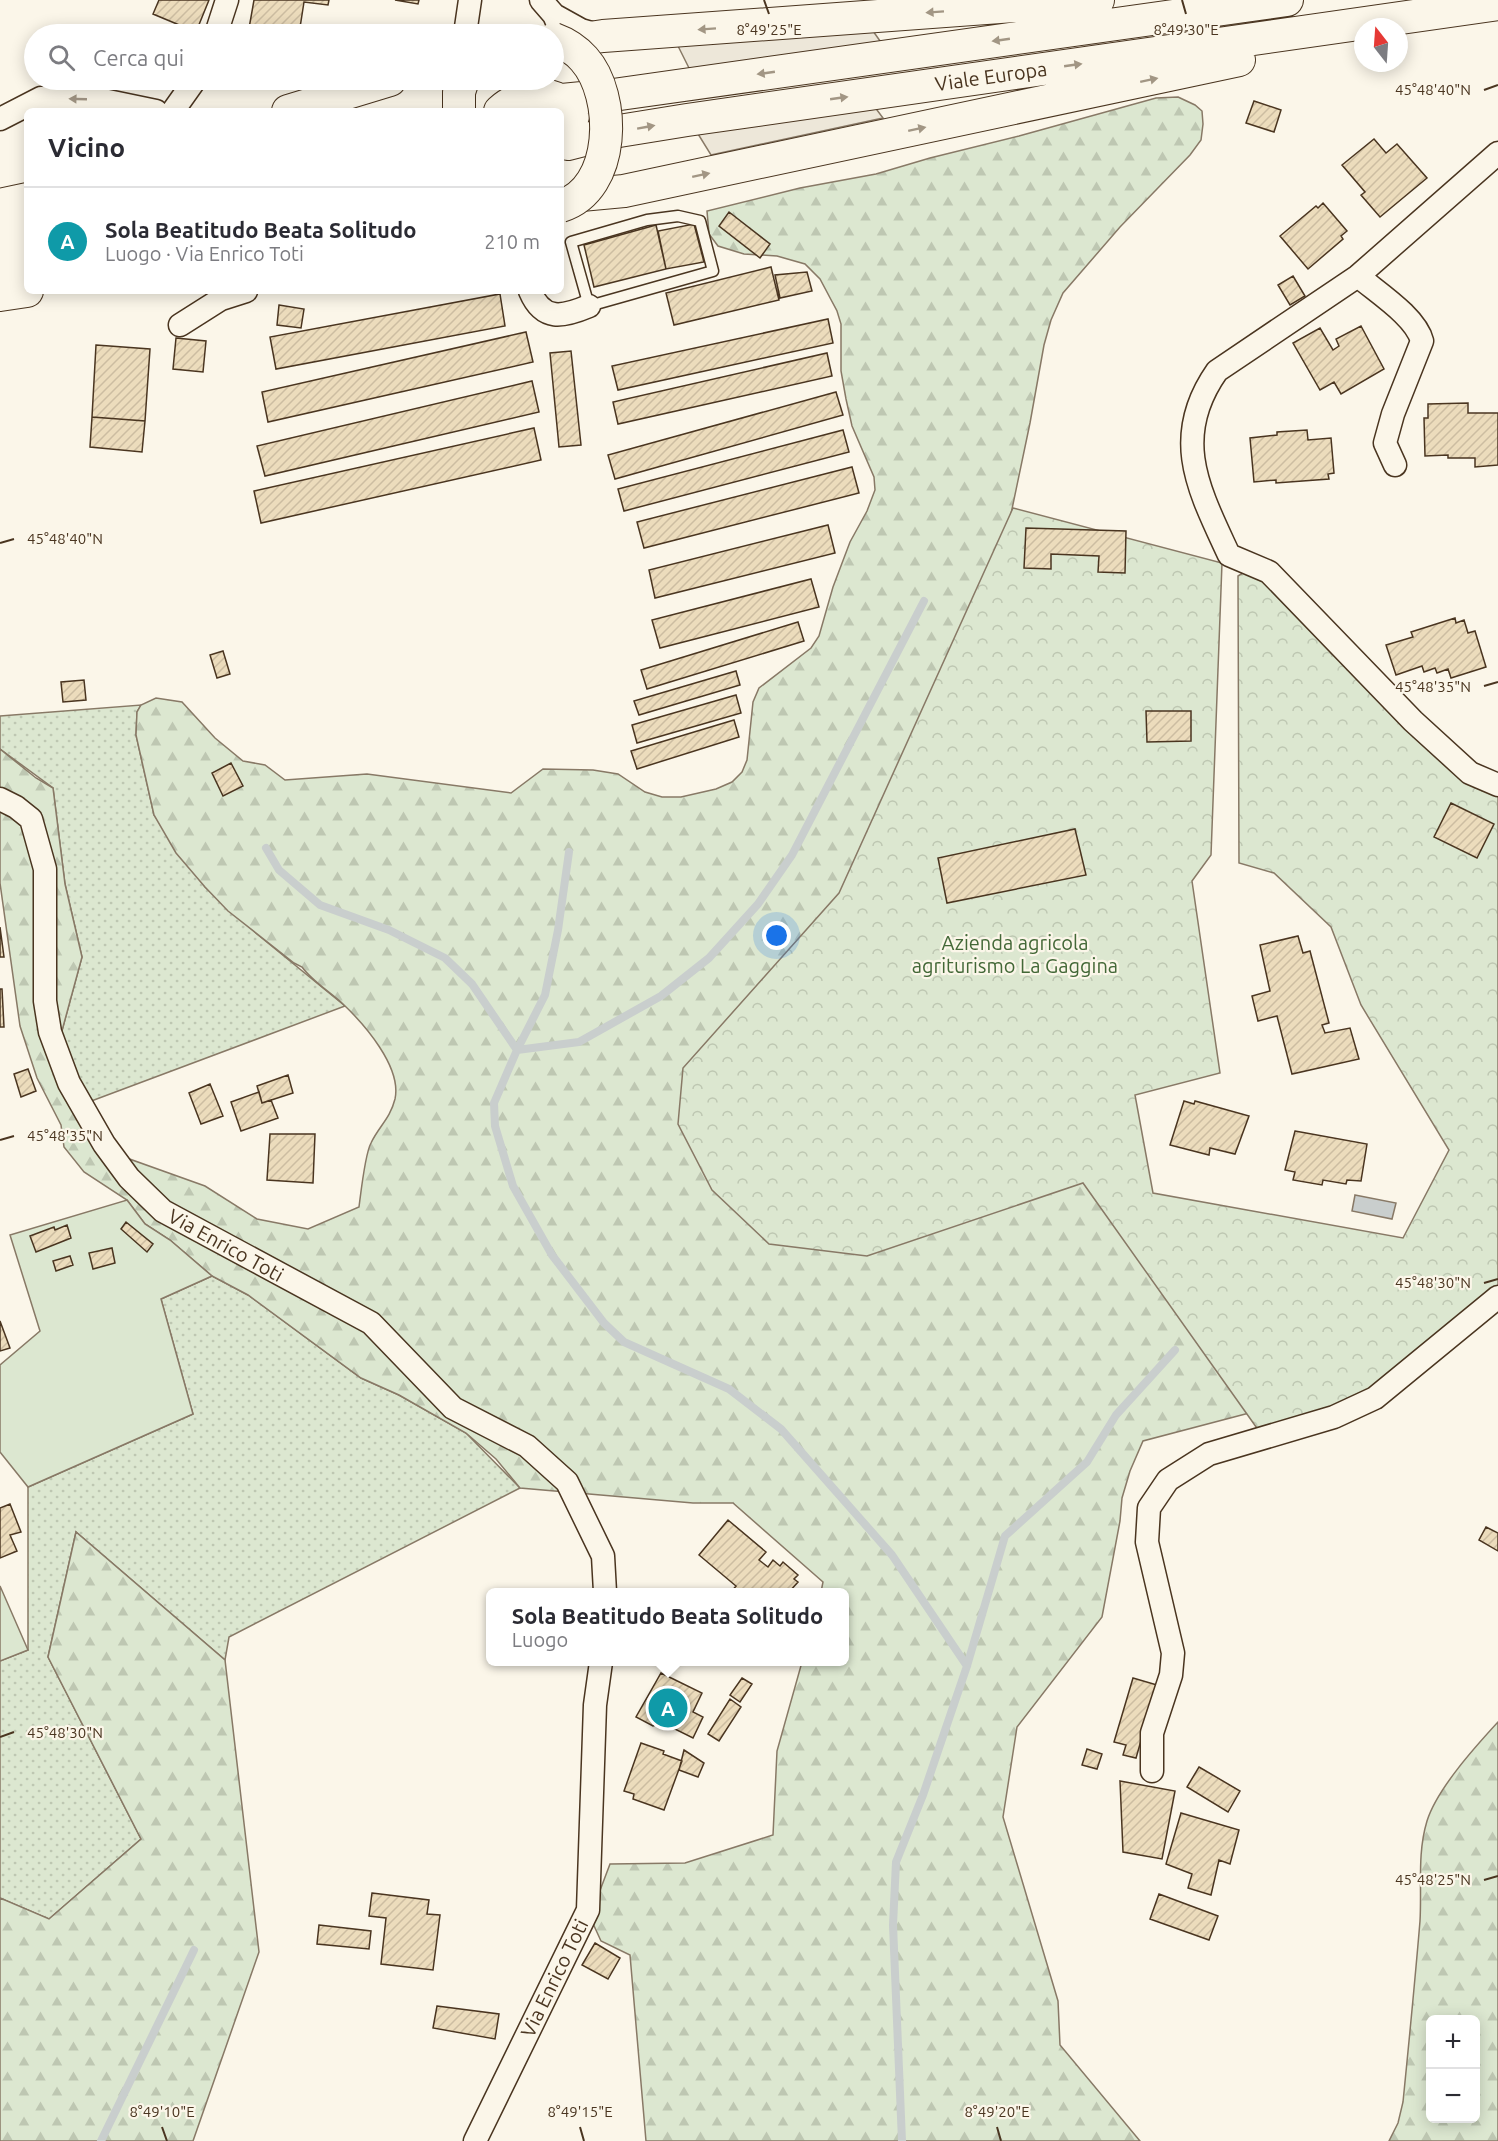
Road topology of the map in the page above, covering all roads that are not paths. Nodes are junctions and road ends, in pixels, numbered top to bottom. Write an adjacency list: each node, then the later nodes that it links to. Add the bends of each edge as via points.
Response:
1 (227, 0): 8 (street)
2 (470, 0): 9 (street)
3 (1098, 0): 10 (street, one-way to 10, via 603,36)
4 (1287, 0): 16 (street, Viale Europa, one-way to 16)
5 (1498, 4): 6 (street, Viale Europa)
6 (1415, 16): 7 (street, Viale Europa); 23 (street, Viale Europa, one-way to 6, via 619,131 687,120)
7 (1408, 18)
8 (219, 24)
9 (466, 24)
10 (564, 27)
11 (1354, 32): 26 (street, Viale Europa, one-way to 11, via 1288,50)
12 (564, 36): 26 (street, bridge, via 597,79 605,116 602,163 590,187)
13 (188, 90): 18 (street)
14 (357, 90): 19 (street)
15 (460, 90): 20 (street)
16 (562, 100): 21 (street, Viale Europa, via 536,95); 23 (street, Viale Europa, via 574,123 574,132)
17 (142, 108): 22 (street, one-way to 22, via 103,100 41,98)
18 (175, 108)
19 (298, 108)
20 (459, 108)
21 (503, 108)
22 (0, 119)
23 (565, 147)
24 (1498, 153): 32 (street)
25 (24, 200): 27 (street)
26 (571, 201)
27 (0, 205)
28 (24, 232): 29 (street)
29 (0, 237)
30 (24, 260): 31 (street)
31 (0, 265)
32 (1358, 276): 39 (street, via 1411,321 1420,331 1422,341 1384,443); 40 (street, via 1217,371 1206,387 1191,437 1194,469 1205,504 1229,555 1269,572 1413,721 1470,773)
33 (24, 291): 36 (street)
34 (237, 294): 38 (street, via 221,299)
35 (532, 294): 37 (street, via 540,309 560,316)
36 (0, 295)
37 (589, 306): 37 (lane, via 571,242 664,217 700,221 713,270)
38 (180, 325)
39 (1395, 465)
40 (1498, 785)
41 (0, 799): 43 (street, Via Enrico Toti, via 31,819 45,869 45,1001 50,1032 69,1083 129,1178 163,1211 371,1323 453,1408 527,1446 567,1482 603,1556)
42 (1498, 1297): 45 (street, via 1375,1398 1334,1417 1209,1454 1168,1480 1149,1508 1147,1542 1173,1653 1172,1675 1152,1733)
43 (604, 1588)
44 (600, 1666): 46 (street, Via Enrico Toti, via 594,1705 588,1910)
45 (1152, 1771)
46 (475, 2141)

